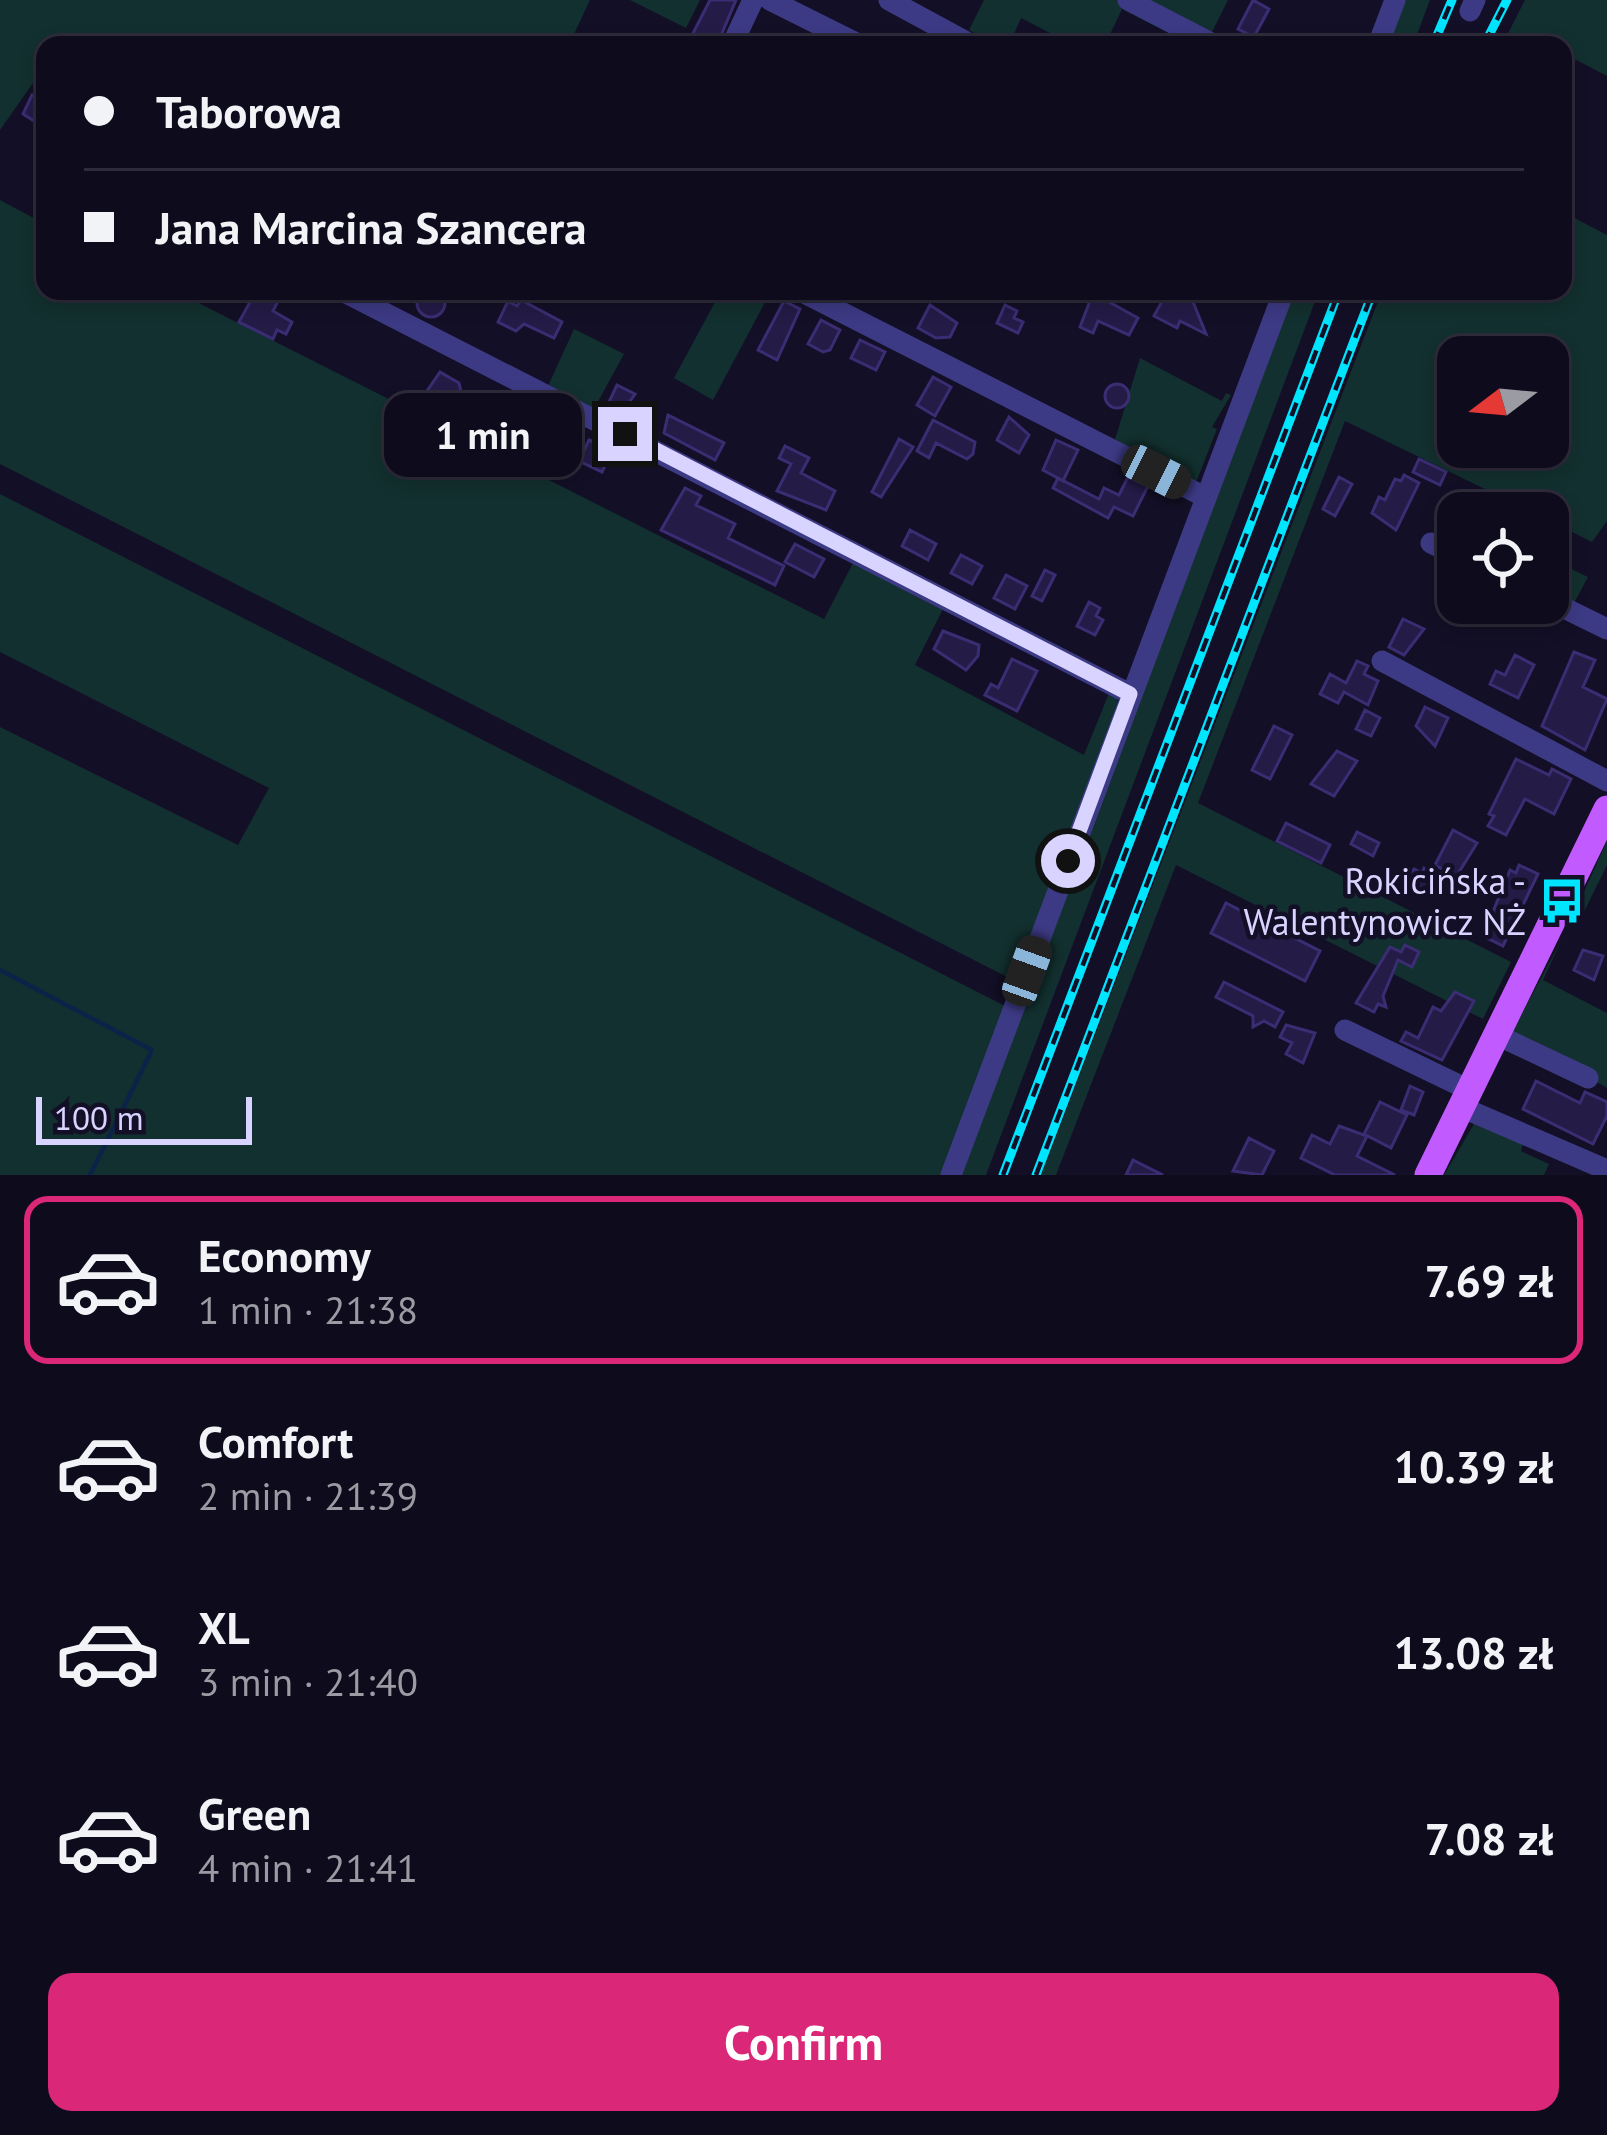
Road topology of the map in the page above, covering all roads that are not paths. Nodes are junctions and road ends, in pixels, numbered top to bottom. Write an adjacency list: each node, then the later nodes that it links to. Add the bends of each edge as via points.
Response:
1 (753, 0): 6 (street)
2 (770, 0): 7 (street)
3 (889, 0): 8 (street)
4 (1128, 0): 9 (street)
5 (1396, 0): 10 (street)
6 (736, 36)
7 (842, 36)
8 (955, 36)
9 (1198, 36)
10 (1382, 36)
11 (360, 300): 20 (street)
12 (818, 300): 14 (street)
13 (1280, 300): 14 (street)
14 (1203, 496): 20 (street)
15 (1431, 543): 16 (street)
16 (1437, 546)
17 (1569, 610): 18 (street)
18 (1607, 628)
19 (1382, 662): 22 (street)
20 (1130, 694): 30 (street)
21 (1480, 703): 22 (street)
22 (1494, 722): 23 (street)
23 (1607, 781)
24 (1607, 809): 26 (main road)
25 (1345, 1030): 28 (street)
26 (1497, 1034): 27 (street); 28 (main road)
27 (1588, 1078)
28 (1465, 1098): 29 (street); 31 (main road)
29 (1607, 1170)
30 (951, 1175)
31 (1428, 1175)

